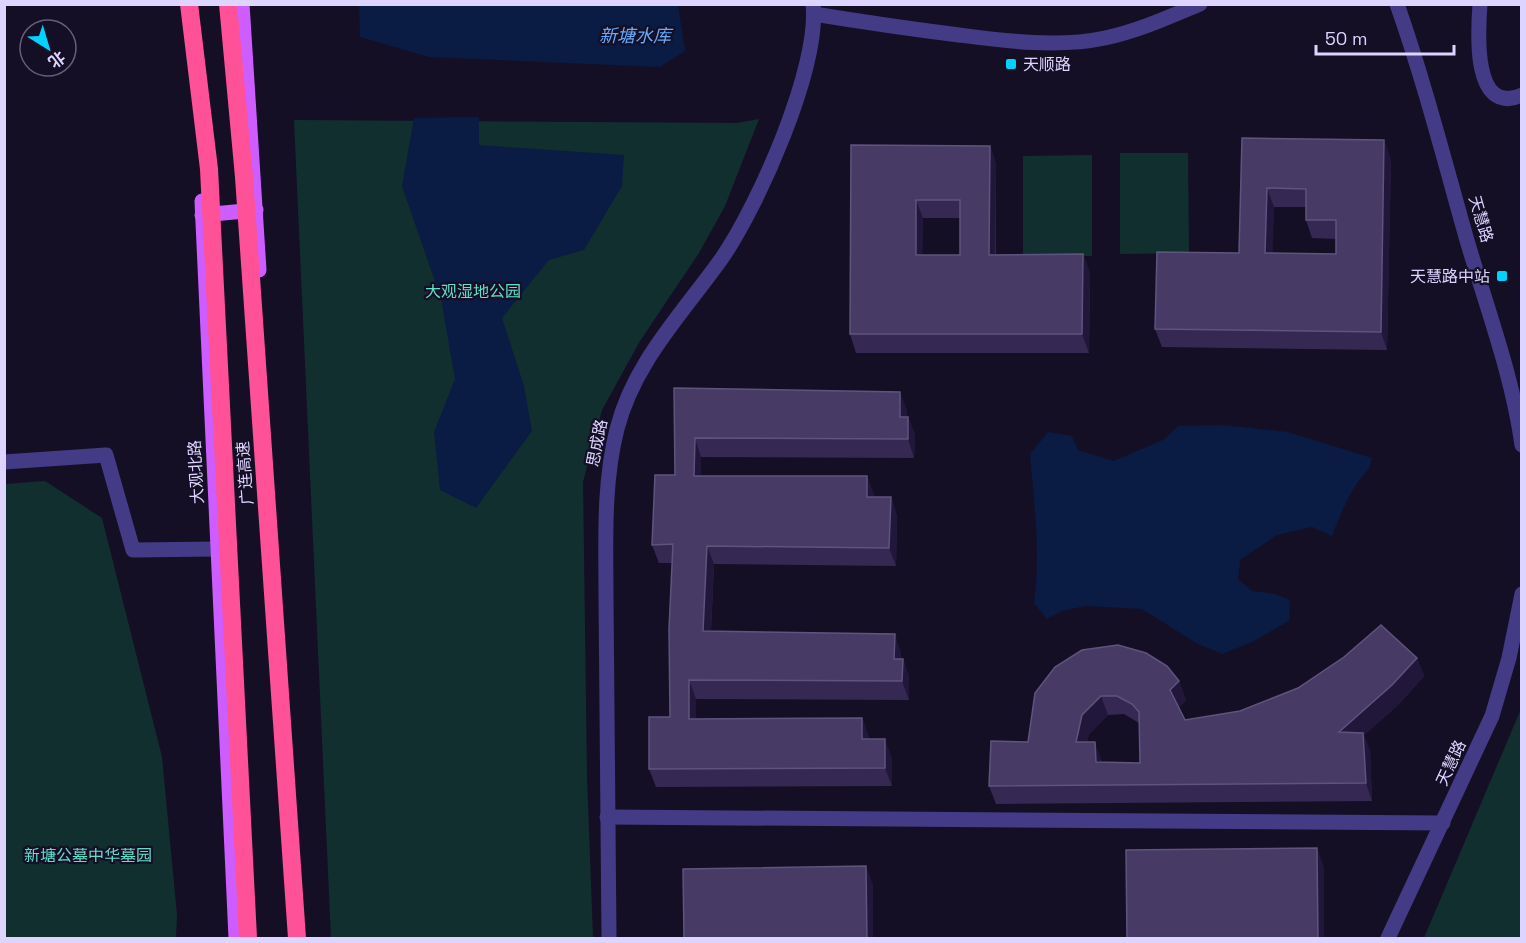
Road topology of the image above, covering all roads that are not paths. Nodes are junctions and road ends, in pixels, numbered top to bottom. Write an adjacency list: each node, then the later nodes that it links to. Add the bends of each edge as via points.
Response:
1 (180, 4): 11 (main road, 大观北路, via 202,164)
2 (189, 4): 19 (highway, 广连高速, bridge, via 209,168)
3 (228, 4): 21 (highway, 广连高速, bridge, via 245,189)
4 (242, 4): 10 (main road)
5 (1200, 4): 8 (street, via 1139,29 1073,42 997,40 885,26)
6 (1397, 4): 12 (street, 天慧路, via 1508,375)
7 (1480, 4): 9 (street, via 1485,84 1504,98)
8 (814, 9): 16 (street, 思成路, via 811,44 799,91 749,212 723,256 647,359 625,402 617,429 606,524)
9 (1521, 95)
10 (256, 210): 11 (main road); 20 (main road)
11 (202, 214): 14 (main road, 大观北路)
12 (1521, 445)
13 (4, 462): 14 (street, via 106,455 133,550)
14 (217, 549): 18 (main road, 大观北路)
15 (1521, 594): 17 (street, 天慧路, via 1509,658 1492,716)
16 (607, 817): 17 (street); 22 (street, 思成路)
17 (1443, 823): 23 (street, 天慧路)
18 (236, 939)
19 (248, 939)
20 (292, 939)
21 (297, 939)
22 (609, 939)
23 (1388, 939)

